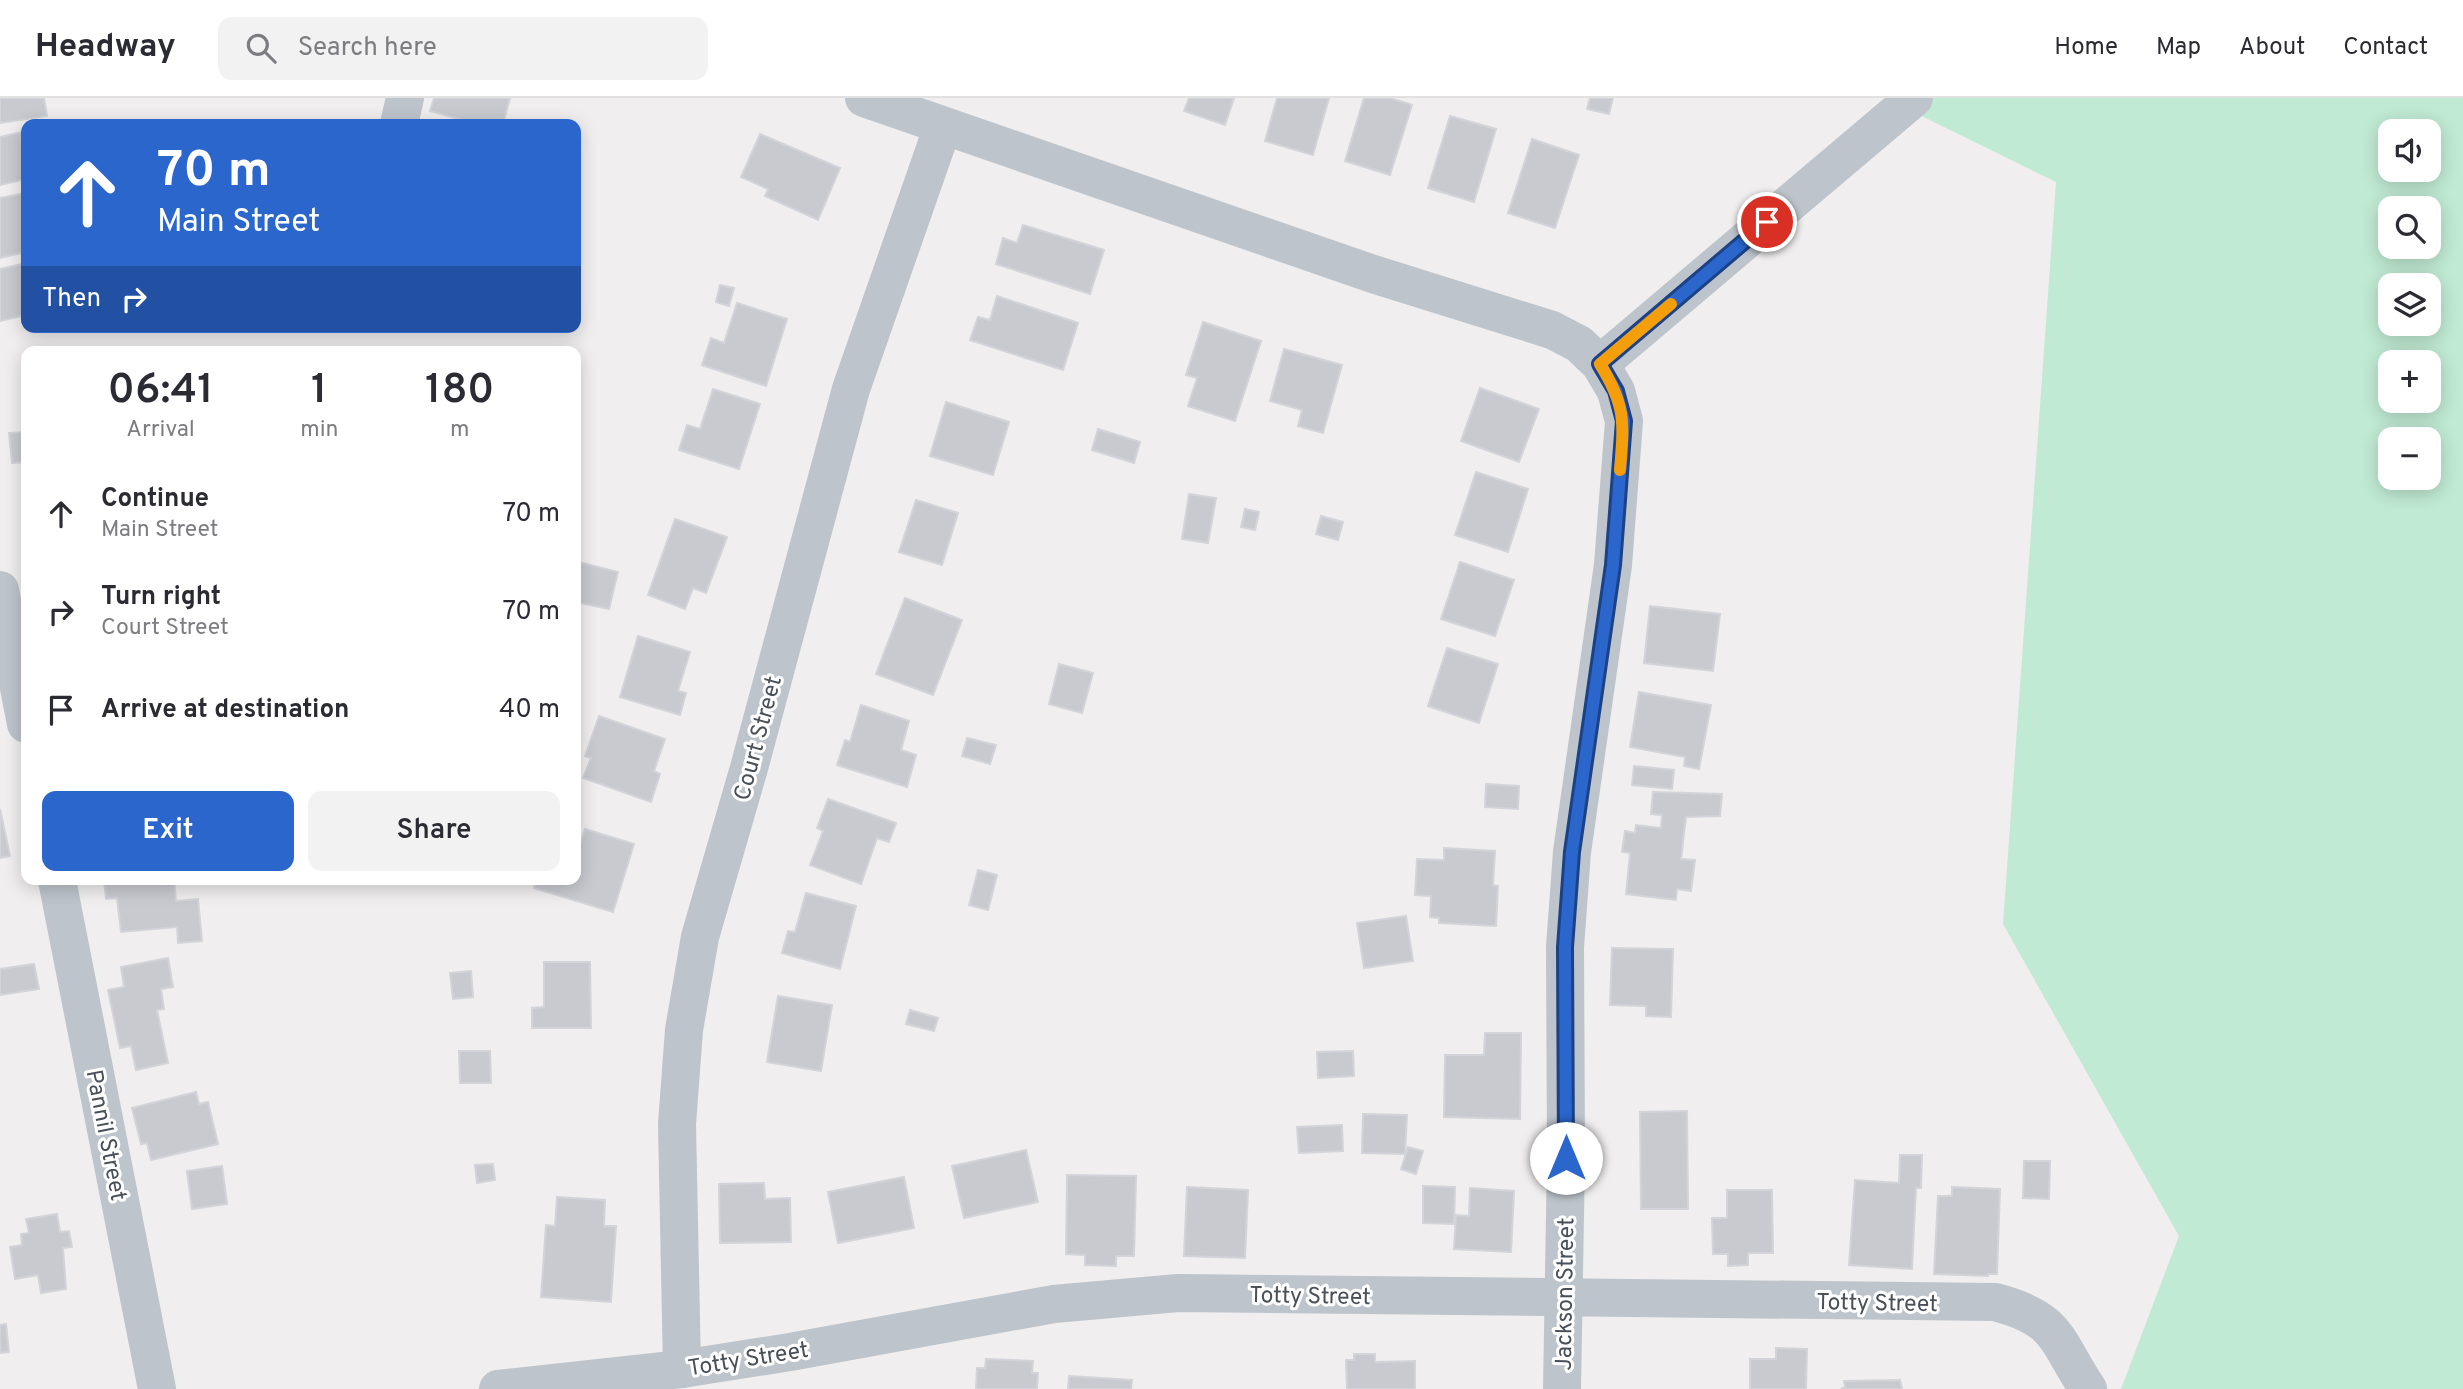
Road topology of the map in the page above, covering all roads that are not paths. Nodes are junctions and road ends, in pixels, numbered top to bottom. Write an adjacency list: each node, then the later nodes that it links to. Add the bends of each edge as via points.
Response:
1 (405, 98): 4 (street)
2 (864, 98): 5 (street)
3 (1914, 98): 6 (street)
4 (400, 119)
5 (943, 126): 6 (street, via 1360,270 1552,330 1579,344); 11 (street, Court Street, via 851,389 700,937 684,1030 677,1124)
6 (1600, 364): 10 (street, Jackson Street, via 1616,391 1624,421 1613,565 1572,852 1565,947)
7 (0, 590): 8 (street)
8 (21, 698)
9 (58, 885): 12 (street, Pannil Street)
10 (1563, 1297): 11 (street, Totty Street, via 1164,1294 1054,1304); 14 (street, Jackson Street); 15 (street, Totty Street, via 1995,1302 2022,1309 2047,1325)
11 (682, 1369): 13 (street, Totty Street)
12 (157, 1389)
13 (498, 1389)
14 (1562, 1389)
15 (2088, 1389)

